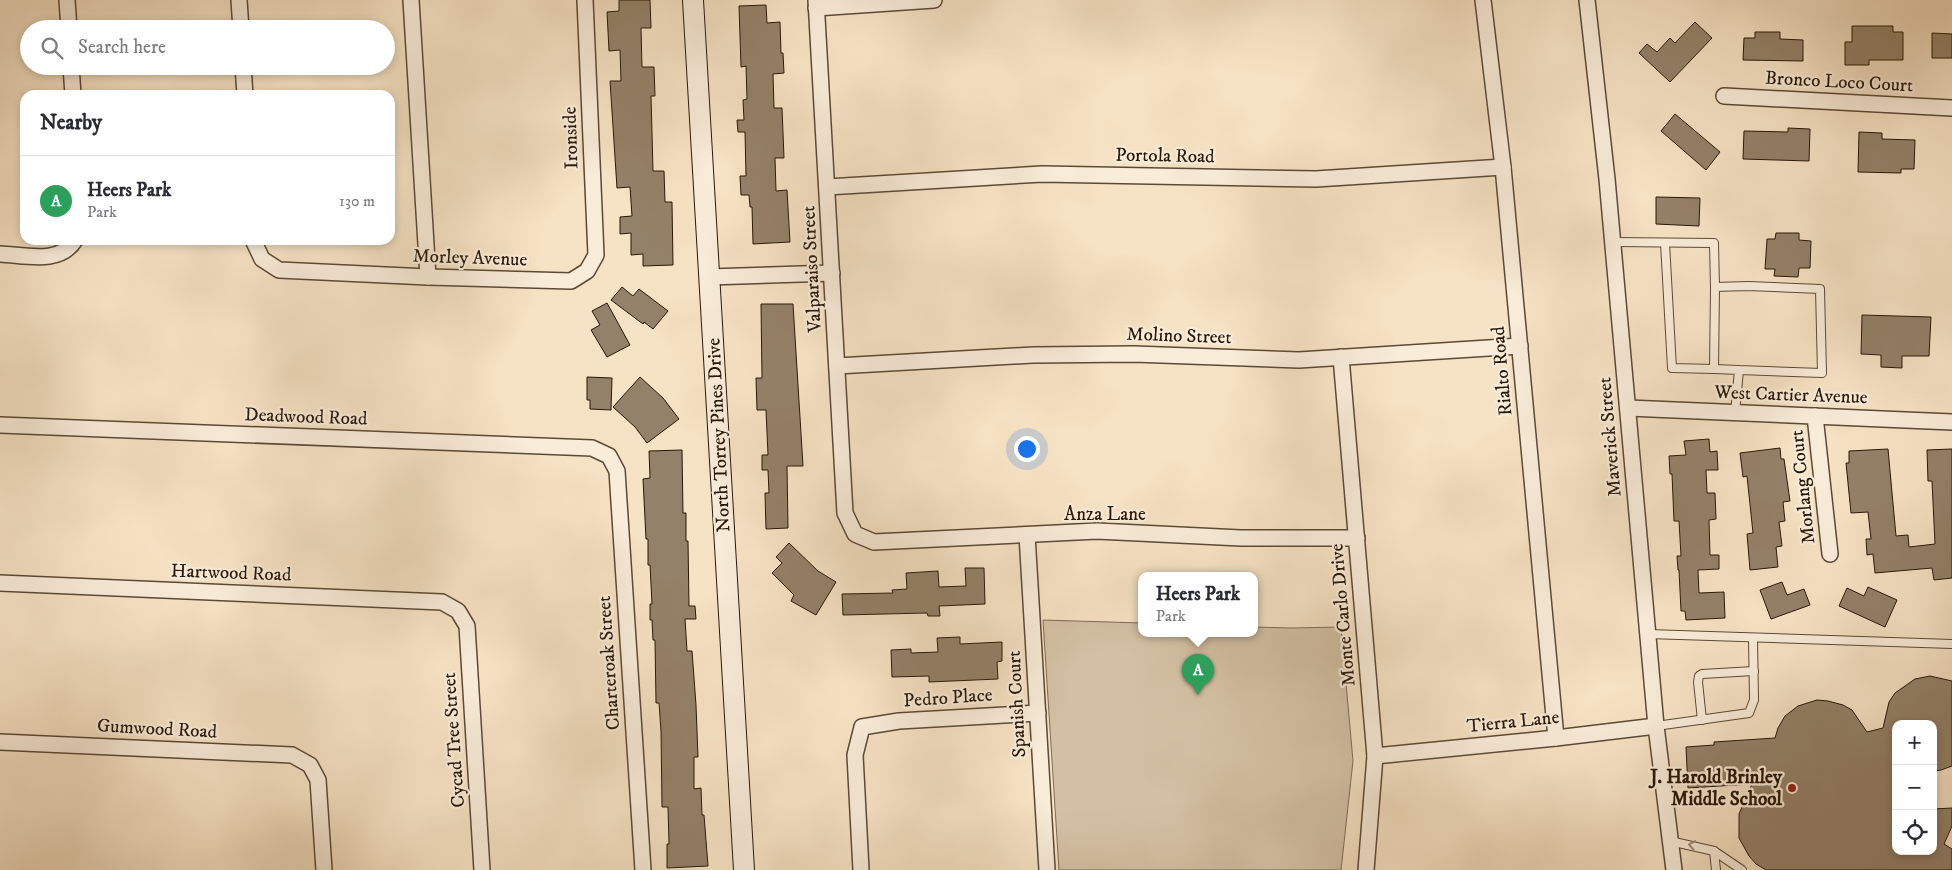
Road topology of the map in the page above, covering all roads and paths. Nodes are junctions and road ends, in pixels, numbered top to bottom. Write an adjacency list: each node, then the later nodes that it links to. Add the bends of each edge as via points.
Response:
1 (67, 0): 10 (street)
2 (239, 0): 11 (street)
3 (411, 0): 27 (street)
4 (585, 0): 25 (street, Ironside, via 596,255)
5 (693, 0): 28 (main road, North Torrey Pines Drive)
6 (934, 0): 9 (street)
7 (1483, 0): 18 (street, Rialto Road)
8 (1587, 0): 20 (street, Maverick Street)
9 (816, 4): 19 (street, Valparaiso Street)
10 (68, 20)
11 (240, 20)
12 (72, 75): 14 (street)
13 (244, 75): 15 (street)
14 (73, 90)
15 (245, 90)
16 (1724, 96): 17 (street, Bronco Loco Court)
17 (1952, 108)
18 (1503, 167): 19 (street, Portola Road, via 1316,179 1042,174); 30 (street, Rialto Road)
19 (827, 187): 26 (street, Valparaiso Street)
20 (1612, 242): 21 (lane); 35 (street, Maverick Street)
21 (1665, 243): 29 (lane, via 1714,243); 33 (lane, via 1672,368)
22 (72, 245): 24 (street, via 56,256)
23 (255, 245): 27 (street, Morley Avenue, via 262,259 279,270)
24 (0, 254)
25 (587, 271): 27 (street, Morley Avenue, via 571,281)
26 (832, 273): 28 (street); 32 (street, Valparaiso Street)
27 (428, 277)
28 (709, 277): 62 (main road, North Torrey Pines Drive)
29 (1716, 287): 33 (lane); 34 (lane, via 1820,289 1822,373)
30 (1520, 346): 31 (street, Molino Street); 54 (street, Rialto Road)
31 (1341, 357): 32 (street, Molino Street, via 1299,360 1134,354 1033,355); 43 (street, Monte Carlo Drive)
32 (837, 366): 41 (street, Valparaiso Street, via 845,513)
33 (1714, 369): 34 (lane)
34 (1739, 370): 36 (lane)
35 (1628, 408): 36 (street, West Cartier Avenue); 47 (street, Maverick Street)
36 (1734, 413): 37 (street, West Cartier Avenue)
37 (1815, 416): 38 (street, West Cartier Avenue); 44 (street, Morlang Court)
38 (1952, 422)
39 (0, 425): 40 (street, Deadwood Road, via 592,448)
40 (609, 456): 61 (street, Charteroak Street, via 617,471)
41 (855, 534): 42 (street, Anza Lane, via 874,542)
42 (1027, 535): 43 (street, Anza Lane, via 1097,531 1241,538); 51 (street, Spanish Court)
43 (1357, 538): 56 (street, Monte Carlo Drive)
44 (1830, 554)
45 (0, 583): 46 (street, Hartwood Road, via 442,602)
46 (458, 611): 60 (street, Cycad Tree Street, via 467,626)
47 (1648, 634): 48 (lane); 53 (street, Maverick Street)
48 (1753, 638): 49 (lane); 50 (lane)
49 (1952, 644)
50 (1754, 671): 52 (lane, via 1754,700 1749,713); 52 (lane, via 1699,676)
51 (1038, 713): 63 (street, Pedro Place, via 899,721 862,727 855,755); 64 (street, Spanish Court)
52 (1702, 720): 53 (lane)
53 (1656, 726): 54 (street, Tierra Lane); 57 (street, Maverick Street)
54 (1556, 738): 56 (street, Tierra Lane)
55 (0, 742): 59 (street, Gumwood Road, via 292,755 310,765 318,780)
56 (1375, 756): 65 (street, Monte Carlo Drive)
57 (1670, 842): 58 (lane, one-way to 57); 66 (street, Maverick Street)
58 (1714, 851): 67 (lane); 68 (lane)
59 (324, 870)
60 (482, 870)
61 (643, 870)
62 (744, 870)
63 (861, 870)
64 (1047, 870)
65 (1366, 870)
66 (1674, 870)
67 (1716, 870)
68 (1742, 870)

